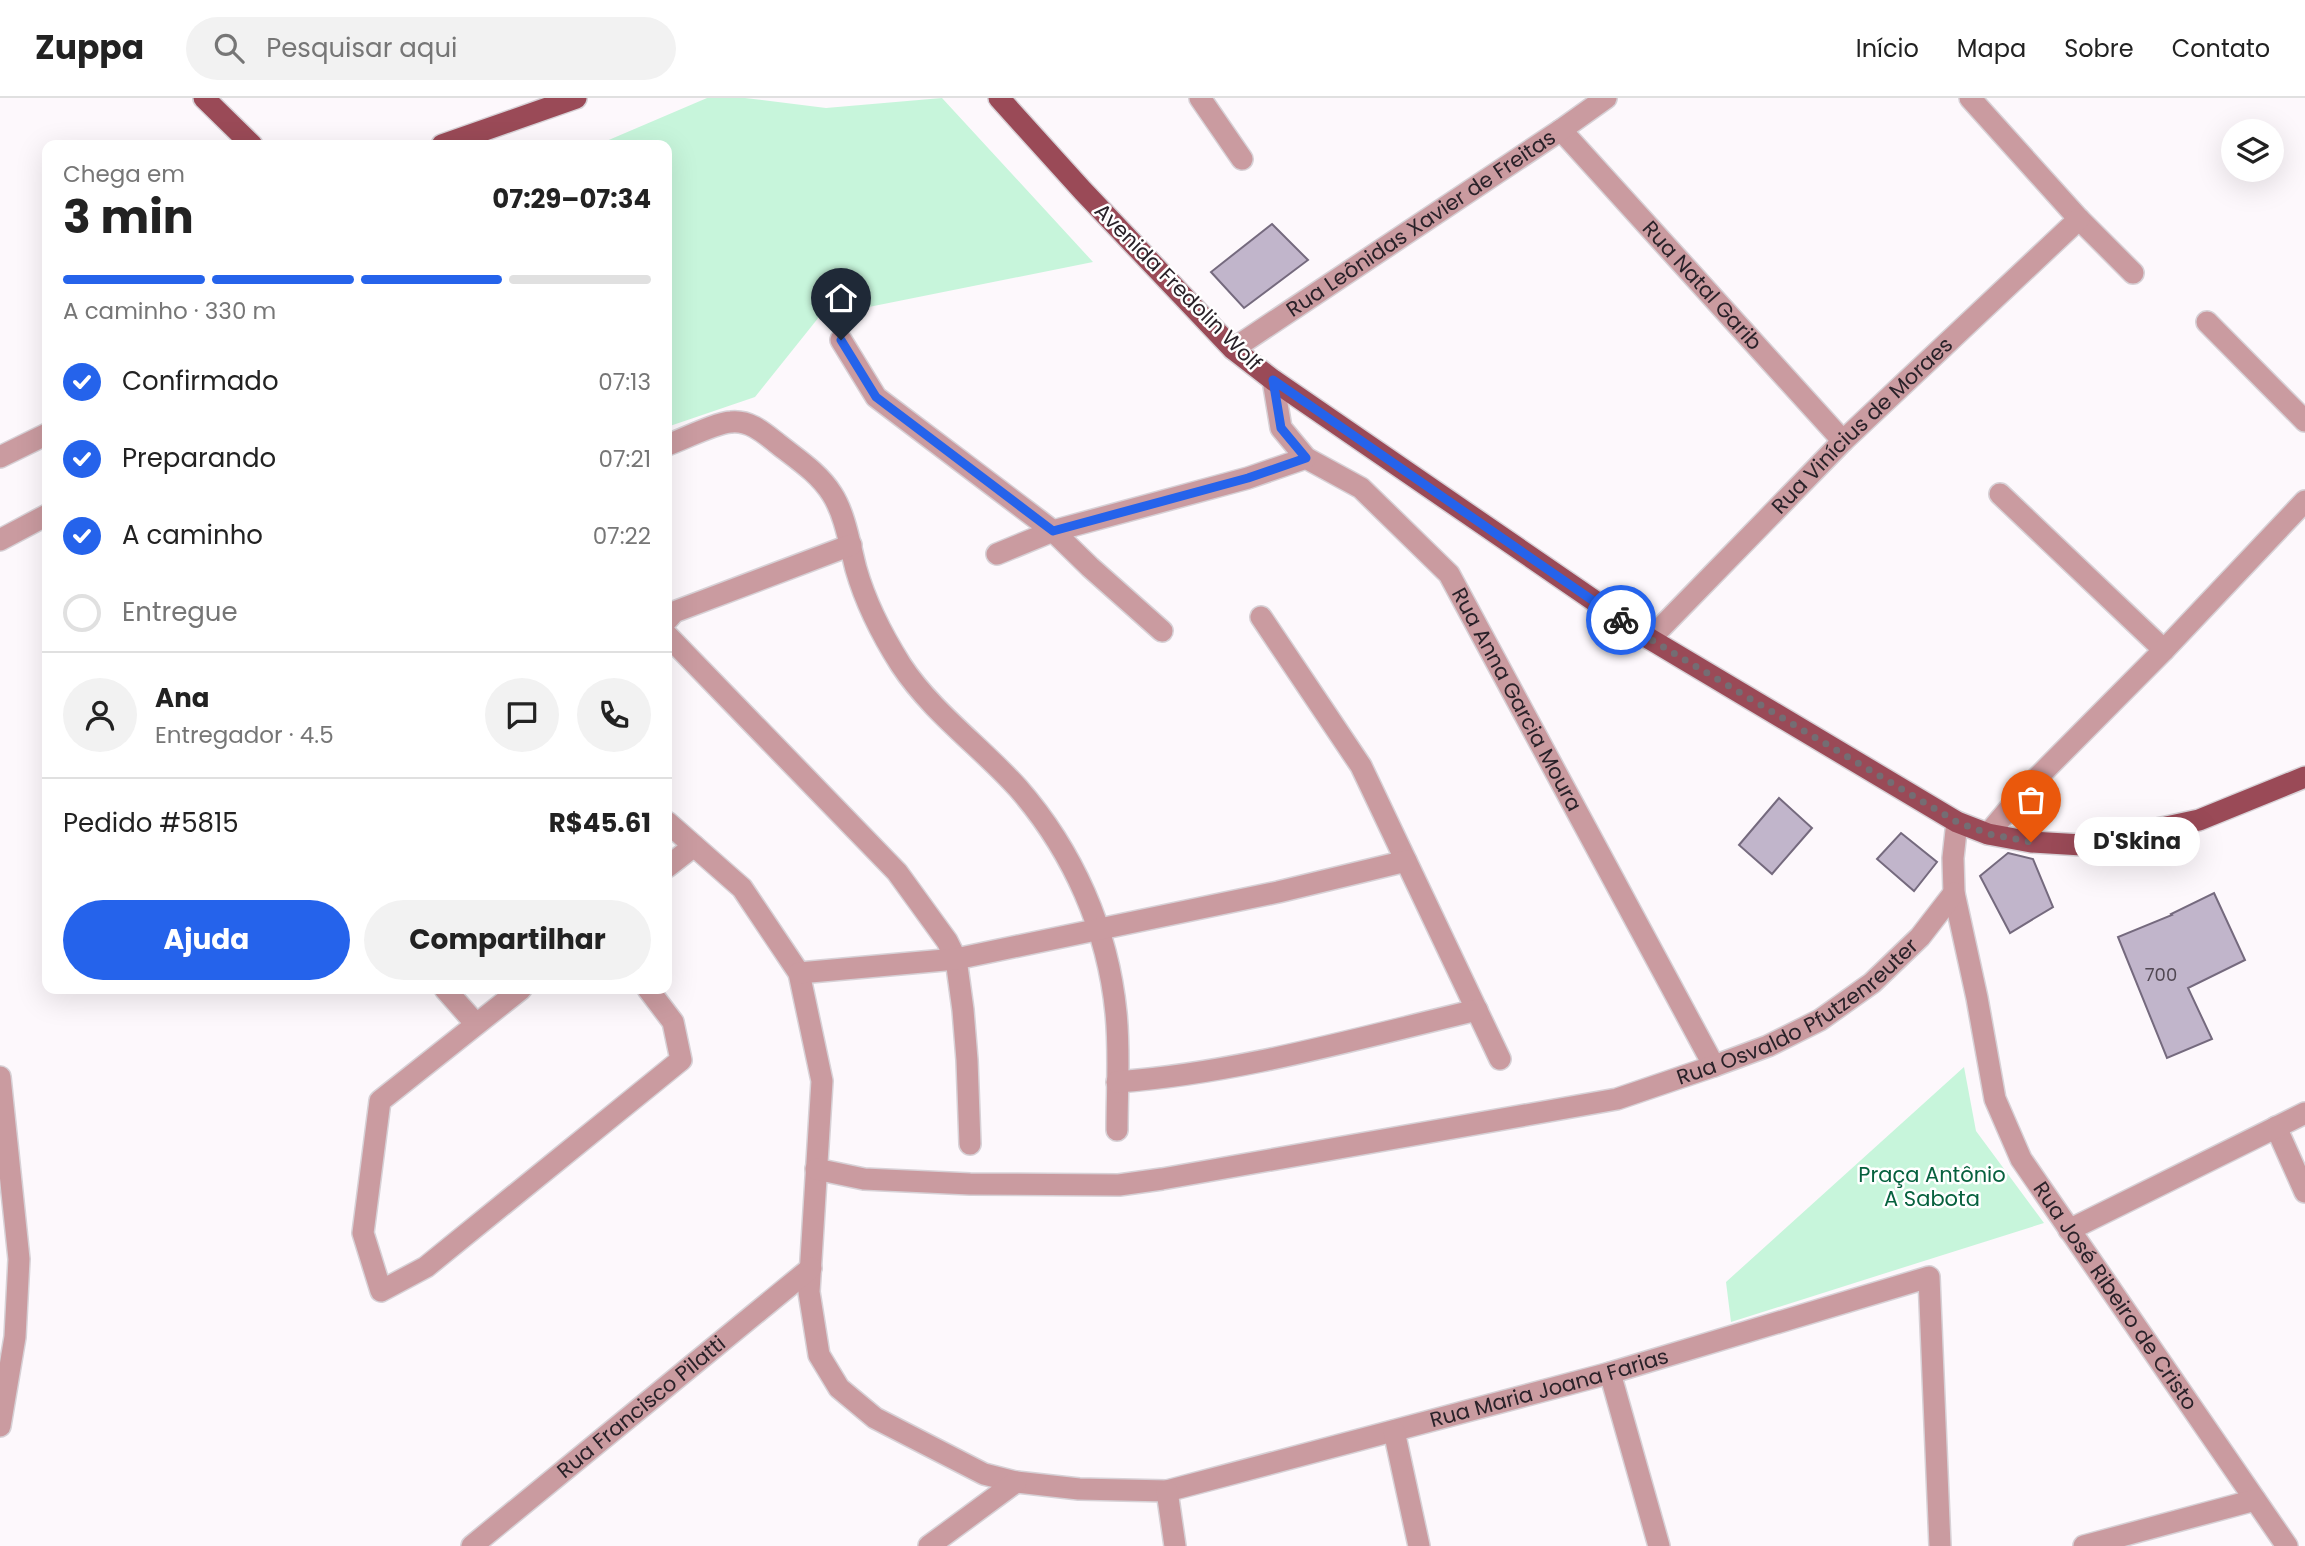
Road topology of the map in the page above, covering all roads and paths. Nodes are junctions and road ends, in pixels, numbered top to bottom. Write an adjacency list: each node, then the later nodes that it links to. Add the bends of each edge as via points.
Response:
1 (204, 98): 8 (main road)
2 (576, 98): 9 (main road)
3 (999, 98): 15 (main road, Avenida Fredolin Wolf)
4 (1200, 98): 10 (street)
5 (1606, 98): 7 (street, Rua Leônidas Xavier de Freitas)
6 (1970, 98): 11 (street)
7 (1561, 130): 15 (street, Rua Leônidas Xavier de Freitas); 19 (street, Rua Natal Garib)
8 (247, 140)
9 (456, 140)
10 (1242, 159)
11 (2080, 219): 12 (street); 19 (street, Rua Vinícius de Moraes)
12 (2133, 274)
13 (2207, 322): 17 (street)
14 (841, 340): 26 (street, via 876,397)
15 (1233, 349): 16 (main road, Avenida Fredolin Wolf)
16 (1273, 380): 22 (street, Rua Anna Garcia Moura, via 1281,428); 33 (main road, Avenida Fredolin Wolf)
17 (2305, 421)
18 (42, 436): 21 (street)
19 (1843, 441): 33 (street, Rua Vinícius de Moraes)
20 (672, 444): 28 (street, via 730,422 759,428 818,476 833,495)
21 (0, 457)
22 (1306, 458): 26 (street); 53 (street, Rua Anna Garcia Moura, via 1361,488 1449,574)
23 (2000, 494): 35 (street)
24 (2305, 501): 35 (street)
25 (42, 518): 27 (street)
26 (1053, 531): 29 (street); 32 (street)
27 (0, 540)
28 (851, 545): 30 (street); 44 (street, via 869,606 903,668 1038,813 1073,868)
29 (997, 554)
30 (672, 615)
31 (1261, 617): 41 (street, via 1360,765)
32 (1162, 631)
33 (1650, 639): 37 (main road, Avenida Fredolin Wolf)
34 (672, 640): 45 (street, via 897,872)
35 (2164, 650): 39 (street, via 2025,790)
36 (2305, 777): 39 (main road, Avenida Fredolin Wolf, via 2199,820 2082,845)
37 (1957, 822): 39 (main road, Avenida Fredolin Wolf); 43 (street, Rua José Ribeiro de Cristo)
38 (672, 826): 40 (street)
39 (1989, 834)
40 (694, 846): 42 (street); 46 (street, via 742,888)
41 (1406, 861): 44 (street); 50 (street)
42 (672, 863)
43 (1954, 893): 53 (street, Rua Osvaldo Pfutzenreuter, via 1920,937 1872,983 1820,1020); 63 (street, Rua José Ribeiro de Cristo, via 1995,1099 2021,1159)
44 (1098, 928): 45 (street); 55 (street, via 1116,1014)
45 (956, 959): 46 (street); 60 (street)
46 (799, 973): 61 (street, Rua Maria Joana Farias, via 821,1082)
47 (449, 994): 51 (street)
48 (515, 994): 51 (street)
49 (652, 994): 51 (street, via 673,1022 681,1060 426,1267 381,1292 363,1233 380,1101)
50 (1477, 1010): 52 (street); 55 (street, via 1229,1068)
51 (476, 1024)
52 (1500, 1059)
53 (1714, 1066): 61 (street, Rua Osvaldo Pfutzenreuter, via 1617,1099 1119,1185 877,1180)
54 (0, 1077): 57 (street)
55 (1117, 1082): 59 (street)
56 (2305, 1113): 58 (street)
57 (3, 1124): 66 (street, via 19,1259 15,1337)
58 (2276, 1126): 62 (street); 63 (street)
59 (1117, 1130)
60 (970, 1144)
61 (816, 1169): 64 (street, Rua Maria Joana Farias)
62 (2305, 1192)
63 (2069, 1230): 70 (street, Rua José Ribeiro de Cristo)
64 (811, 1268): 68 (street, Rua Maria Joana Farias, via 809,1292 818,1355 839,1388 875,1418 984,1474); 71 (street, Rua Francisco Pilatti)
65 (1610, 1373): 67 (street, Rua Maria Joana Farias); 75 (street); 76 (street, Rua Maria Joana Farias, via 1929,1277)
66 (0, 1426)
67 (1394, 1431): 69 (street, Rua Maria Joana Farias); 74 (street)
68 (1016, 1482): 69 (street, Rua Maria Joana Farias); 72 (street)
69 (1167, 1491): 73 (street)
70 (2255, 1500): 77 (street); 78 (street, Rua José Ribeiro de Cristo)
71 (472, 1546)
72 (929, 1546)
73 (1175, 1546)
74 (1419, 1546)
75 (1659, 1546)
76 (1940, 1546)
77 (2084, 1546)
78 (2287, 1546)

